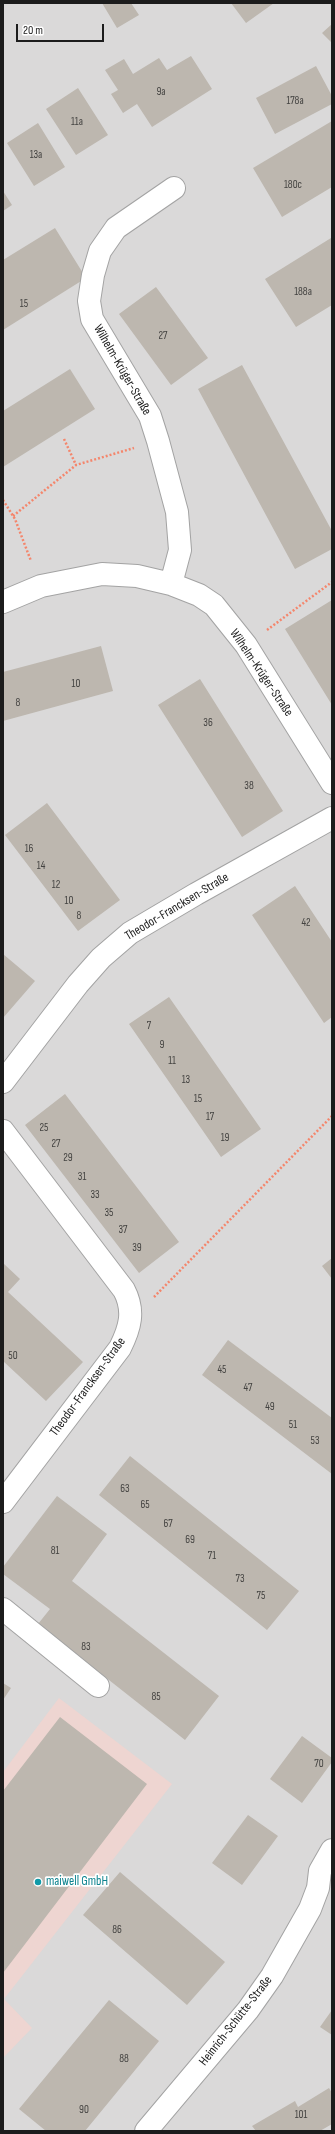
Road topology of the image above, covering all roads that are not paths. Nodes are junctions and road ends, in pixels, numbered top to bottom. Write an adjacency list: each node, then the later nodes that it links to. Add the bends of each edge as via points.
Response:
1 (174, 188): 2 (street, Wilhelm-Krüger-Straße, via 116,228 100,251 89,302 92,319 150,416 158,441 177,512 180,550)
2 (171, 584): 3 (street, Wilhelm-Krüger-Straße, via 137,576 102,574 41,586); 4 (street, Wilhelm-Krüger-Straße, via 199,595 214,605 246,645)
3 (3, 602)
4 (332, 782)
5 (332, 818): 6 (street, Theodor-Francksen-Straße, via 130,933 101,958 78,984)
6 (3, 1082)
7 (3, 1131): 8 (street, Theodor-Francksen-Straße, via 124,1290 131,1321 120,1348)
8 (3, 1502)
9 (3, 1609): 10 (street)
10 (98, 1686)
11 (332, 1850): 12 (street, Heinrich-Schütte-Straße, via 320,1870)
12 (326, 1883): 13 (street, Heinrich-Schütte-Straße, via 272,1976 248,2010)
13 (146, 2131)

